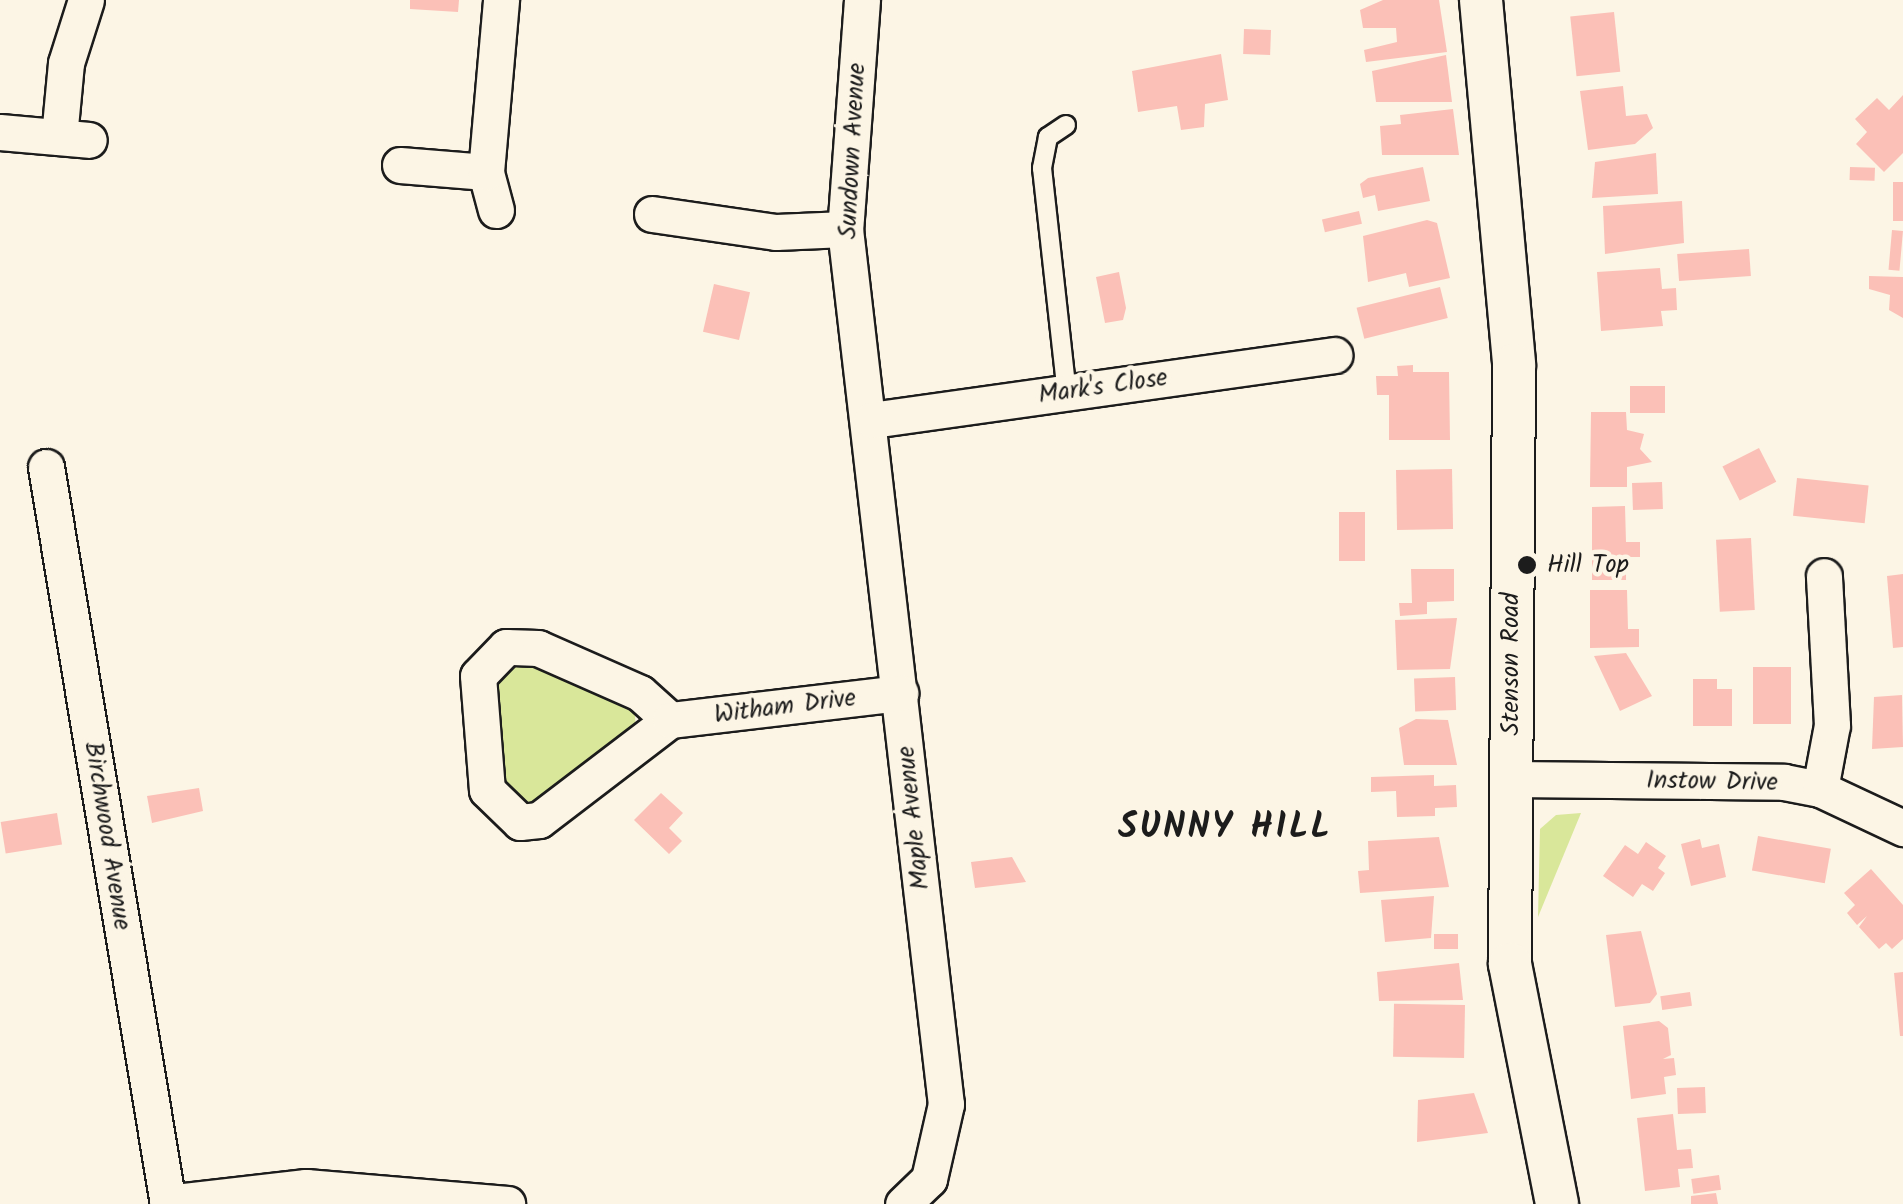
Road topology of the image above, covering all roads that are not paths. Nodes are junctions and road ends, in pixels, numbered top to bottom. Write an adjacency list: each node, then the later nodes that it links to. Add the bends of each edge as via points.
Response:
1 (86, 0): 6 (street, via 66,64 74,139)
2 (502, 0): 8 (street)
3 (862, 0): 11 (street, Sundown Avenue)
4 (1480, 0): 19 (street, Stenson Road, via 1514,365)
5 (1066, 125): 13 (lane, via 1048,137 1042,168)
6 (0, 132)
7 (400, 165): 8 (street)
8 (486, 172): 9 (street)
9 (496, 210)
10 (652, 214): 11 (street, via 776,232)
11 (844, 229): 14 (street, Sundown Avenue)
12 (1334, 355): 13 (street, Mark's Close)
13 (1067, 392): 14 (street, Mark's Close)
14 (872, 420): 17 (street, Maple Avenue)
15 (46, 468): 23 (street, Birchwood Avenue)
16 (1824, 576): 20 (street, via 1832,725)
17 (900, 693): 18 (street, Witham Drive); 22 (street, Maple Avenue, via 946,1104 929,1178)
18 (670, 720): 18 (street, via 539,820 520,822 487,790 478,676 506,647 538,648 640,693)
19 (1512, 779): 20 (street, Instow Drive, via 1784,782); 25 (street, Stenson Road, via 1510,964)
20 (1820, 789): 21 (street, Instow Drive)
21 (1903, 828)
22 (910, 1202)
23 (168, 1204): 24 (street, via 306,1186)
24 (508, 1204)
25 (1557, 1204)

